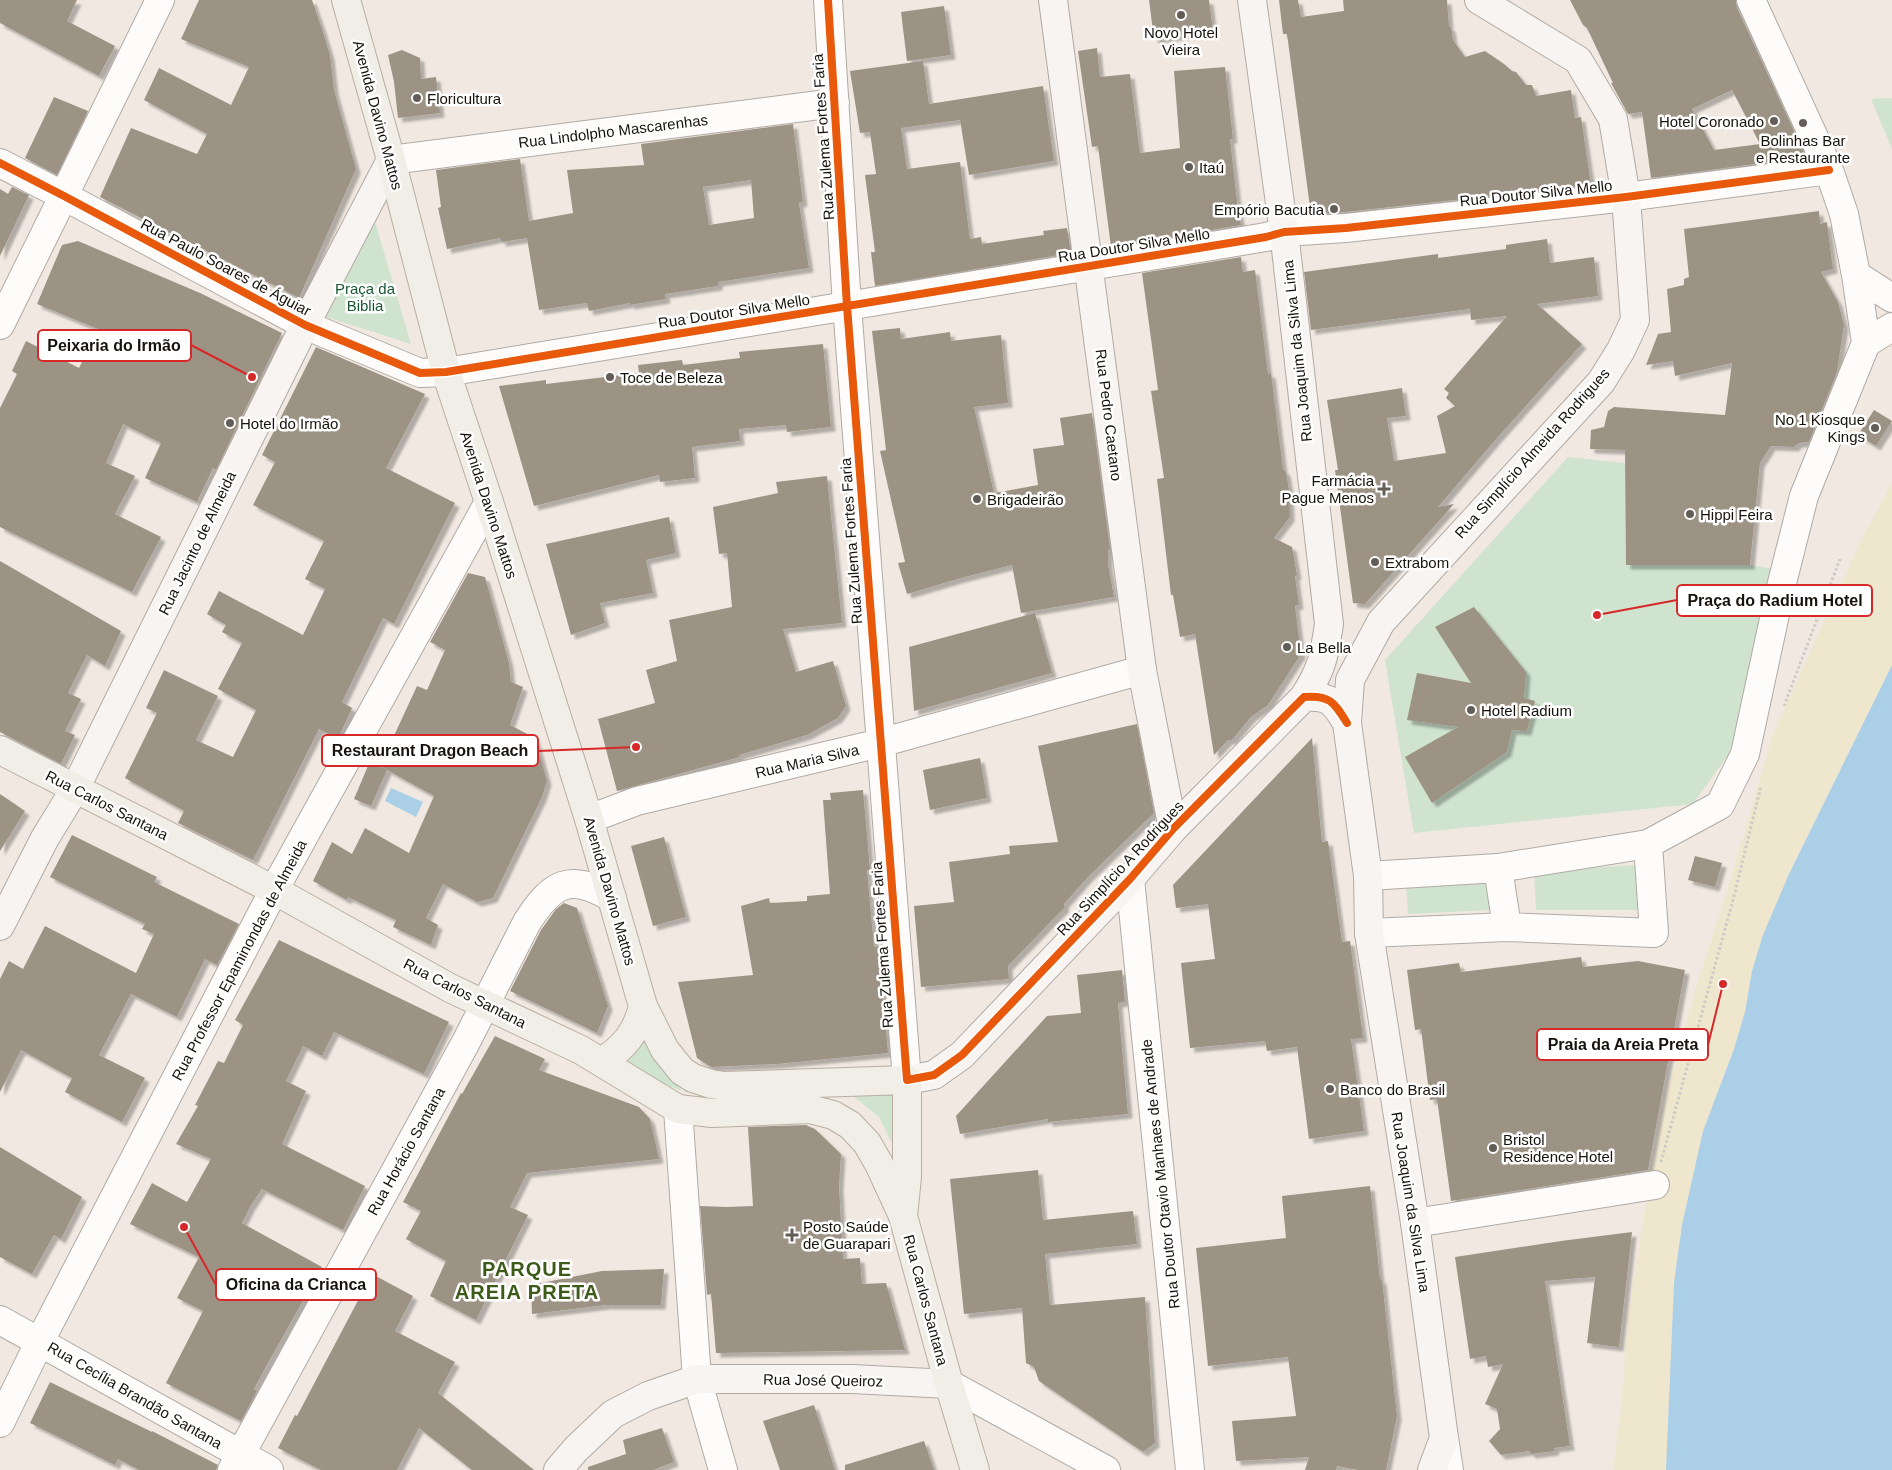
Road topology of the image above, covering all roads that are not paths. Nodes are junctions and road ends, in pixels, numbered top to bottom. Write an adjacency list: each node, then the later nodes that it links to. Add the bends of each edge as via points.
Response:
1 (160, 0): 12 (street)
2 (346, 0): 9 (main road, Avenida Davino Mattos)
3 (828, 0): 8 (street, Rua Zulema Fortes Faria)
4 (1053, 0): 15 (street, Rua Pedro Caetano)
5 (1252, 0): 14 (street, Rua Joaquim da Silva Lima)
6 (1479, 0): 13 (street, Rua Simplício Almeida Rodrigues, via 1578,60 1613,119)
7 (1750, 0): 11 (street)
8 (835, 103): 9 (street, Rua Lindolpho Mascarenhas); 18 (street, Rua Zulema Fortes Faria)
9 (391, 160): 20 (street, Rua Jacinto de Almeida); 23 (main road, Avenida Davino Mattos)
10 (0, 163): 12 (street, Rua Paulo Soares de Águiar)
11 (1829, 170): 13 (street, Rua Doutor Silva Mello); 16 (street, via 1844,214)
12 (64, 196): 19 (street); 20 (street, Rua Paulo Soares de Águiar)
13 (1626, 197): 14 (street, Rua Doutor Silva Mello); 25 (street, Rua Simplício Almeida Rodrigues, via 1635,320 1621,350 1601,382)
14 (1284, 232): 15 (street, Rua Doutor Silva Mello); 26 (street, Rua Joaquim da Silva Lima)
15 (1090, 266): 18 (street, Rua Doutor Silva Mello); 27 (street, Rua Pedro Caetano)
16 (1856, 274): 17 (street); 22 (street)
17 (1892, 298)
18 (847, 306): 23 (street, Rua Doutor Silva Mello); 30 (street, Rua Zulema Fortes Faria)
19 (0, 325)
20 (305, 325): 23 (street, Rua Paulo Soares de Águiar, via 420,373); 32 (street, Rua Jacinto de Almeida)
21 (1892, 327): 22 (street)
22 (1866, 343): 35 (street, via 1804,496 1745,754 1720,805)
23 (446, 372): 24 (main road, Avenida Davino Mattos)
24 (489, 502): 33 (main road, Avenida Davino Mattos); 39 (street, Rua Professor Epaminondas de Almeida)
25 (1381, 622): 26 (street, via 1356,637 1343,636); 29 (street, Rua Joaquim da Silva Lima, via 1350,680)
26 (1328, 624): 28 (street, Rua Joaquim da Silva Lima, via 1324,659)
27 (1142, 670): 30 (street, Rua Maria Silva); 34 (street, Rua Pedro Caetano)
28 (1304, 697): 29 (street, via 1320,696 1336,704); 34 (street, Rua Simplício A Rodrigues)
29 (1347, 723): 37 (street, Rua Joaquim da Silva Lima)
30 (880, 743): 33 (street, Rua Maria Silva, via 637,801); 47 (street, Rua Zulema Fortes Faria)
31 (0, 750): 32 (main road, Rua Carlos Santana)
32 (75, 788): 39 (main road, Rua Carlos Santana); 41 (street, Rua Jacinto de Almeida)
33 (589, 819): 40 (main road, Avenida Davino Mattos)
34 (1173, 829): 38 (street, Rua Simplício A Rodrigues)
35 (1648, 844): 36 (street); 42 (street, via 1654,933)
36 (1498, 868): 37 (street); 42 (street)
37 (1368, 876): 43 (street, Rua Joaquim da Silva Lima)
38 (1130, 879): 47 (street, Rua Simplício A Rodrigues, via 962,1055 934,1075); 64 (street, Rua Doutor Otavio Manhaes de Andrade)
39 (274, 890): 44 (main road, Rua Carlos Santana); 53 (street, Rua Professor Epaminondas de Almeida)
40 (612, 898): 44 (street, Rua Horácio Santana, via 578,882 564,884 550,893 527,922); 45 (main road, Avenida Davino Mattos)
41 (0, 926)
42 (1507, 927): 43 (street)
43 (1369, 933): 51 (street, Rua Joaquim da Silva Lima)
44 (485, 1005): 46 (main road, Rua Carlos Santana); 58 (street, Rua Horácio Santana)
45 (643, 1006): 46 (main road, via 640,1019 626,1043); 47 (main road, via 664,1050 674,1063 693,1078 711,1084)
46 (601, 1062): 48 (main road, Rua Carlos Santana)
47 (907, 1080): 50 (main road, Rua Carlos Santana, via 907,1177)
48 (678, 1109): 50 (main road, Rua Carlos Santana, via 712,1113 810,1109 833,1115 850,1125 867,1143); 54 (street)
49 (1655, 1185): 51 (street)
50 (903, 1216): 55 (main road, Rua Carlos Santana)
51 (1415, 1223): 57 (street, Rua Joaquim da Silva Lima)
52 (0, 1320): 53 (street, Rua Cecília Brandão Santana)
53 (40, 1341): 56 (street, Rua Professor Epaminondas de Almeida); 58 (street, Rua Cecília Brandão Santana)
54 (697, 1379): 55 (street, Rua José Queiroz, via 852,1379); 60 (street, Rua José Queiroz, via 648,1396 613,1414); 61 (street)
55 (949, 1384): 62 (main road, Rua Carlos Santana); 63 (street)
56 (0, 1423)
57 (1444, 1438): 65 (street, Rua Joaquim da Silva Lima); 66 (street)
58 (236, 1462): 59 (street, Rua Cecília Brandão Santana)
59 (269, 1470)
60 (558, 1470)
61 (723, 1470)
62 (974, 1470)
63 (1106, 1470)
64 (1190, 1470)
65 (1432, 1470)
66 (1449, 1470)

